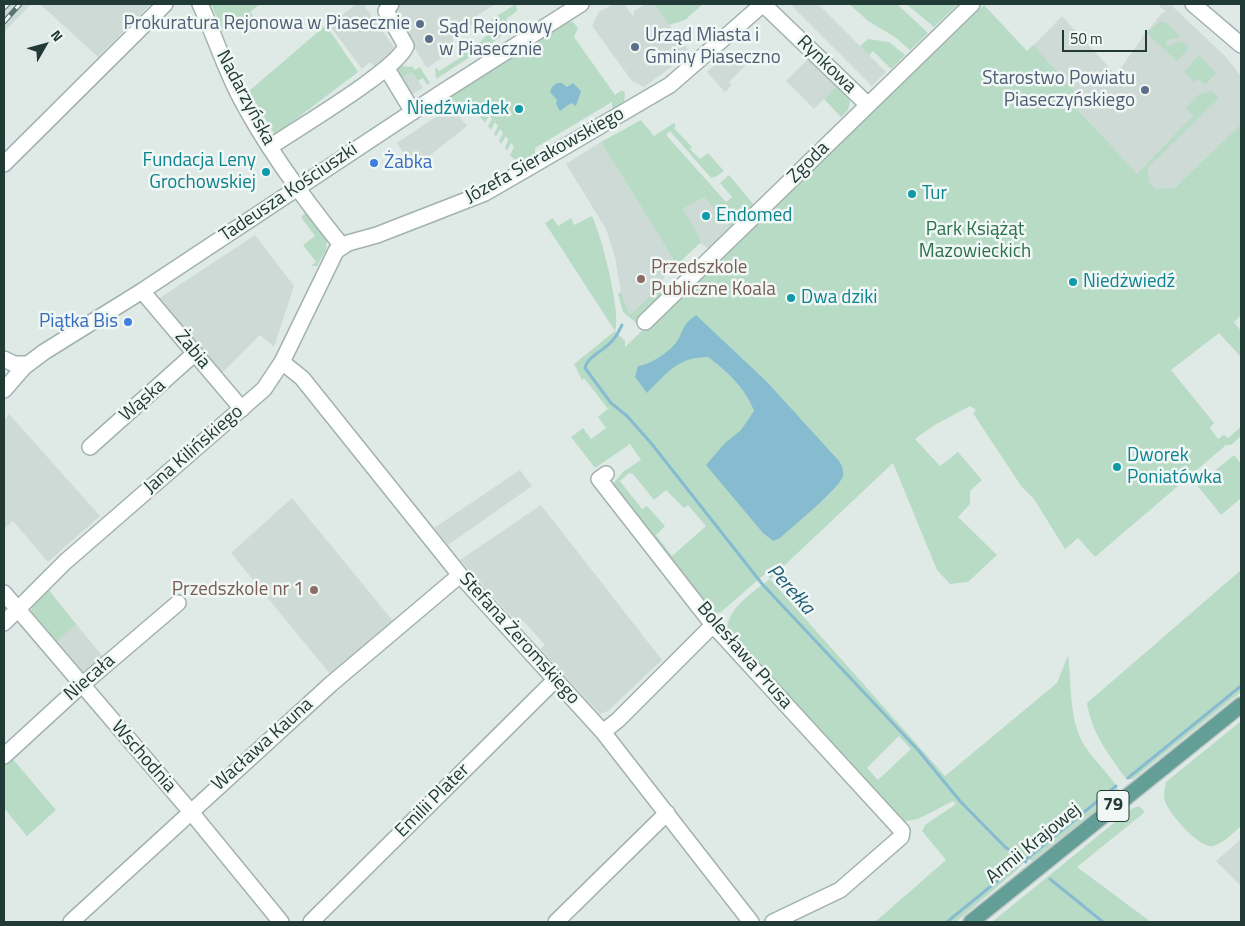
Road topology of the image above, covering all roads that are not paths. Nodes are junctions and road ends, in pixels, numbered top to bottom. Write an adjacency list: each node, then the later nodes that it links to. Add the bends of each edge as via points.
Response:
1 (164, 4): 13 (street)
2 (200, 4): 12 (street, Nadarzyńska, via 240,97)
3 (391, 4): 9 (street, via 386,11 406,46)
4 (581, 4): 11 (street, Tadeusza Kościuszki)
5 (763, 4): 10 (street, Rynkowa); 15 (street, Józefa Sierakowskiego, via 670,85 485,194)
6 (972, 4): 10 (street, Zgoda)
7 (1193, 4): 8 (street)
8 (1241, 45)
9 (387, 69): 11 (street); 12 (street)
10 (868, 105): 17 (street, Zgoda)
11 (413, 112): 14 (street, Tadeusza Kościuszki)
12 (270, 147): 14 (street, Nadarzyńska)
13 (4, 164)
14 (297, 188): 15 (street); 16 (street, Tadeusza Kościuszki)
15 (342, 246): 20 (street, Jana Kilińskiego, via 333,254)
16 (142, 291): 18 (street, Żabia); 21 (street, Tadeusza Kościuszki)
17 (645, 322)
18 (194, 354): 23 (street, Żabia); 24 (street, Wąska)
19 (4, 360): 21 (street)
20 (282, 362): 23 (street, Jana Kilińskiego, via 264,389); 26 (street, Stefana Żeromskiego, via 302,378)
21 (27, 364): 22 (street, Tadeusza Kościuszki)
22 (4, 390)
23 (242, 409): 29 (street, Jana Kilińskiego, via 65,562)
24 (90, 447)
25 (606, 474): 31 (street, Bolesława Prusa, via 599,479)
26 (460, 575): 32 (street, Stefana Żeromskiego); 37 (street, Wacława Kauna, via 331,684)
27 (4, 593): 29 (street, Wschodnia)
28 (178, 603): 33 (street, Niecała)
29 (18, 609): 30 (street, Jana Kilińskiego); 33 (street, Wschodnia)
30 (4, 624)
31 (713, 625): 35 (street); 44 (street, Bolesława Prusa, via 902,831 901,837 840,890)
32 (555, 680): 35 (street, Stefana Żeromskiego); 41 (street, Emilii Plater)
33 (82, 685): 36 (street, Niecała); 37 (street, Wschodnia)
34 (1241, 705): 45 (main road, Armii Krajowej / 79)
35 (603, 732): 38 (street, Stefana Żeromskiego)
36 (4, 756)
37 (191, 812): 39 (street, Wacława Kauna); 40 (street, Wschodnia)
38 (667, 813): 42 (street); 43 (street, Stefana Żeromskiego)
39 (71, 922)
40 (281, 922)
41 (311, 922)
42 (556, 922)
43 (750, 922)
44 (773, 922)
45 (971, 922)

